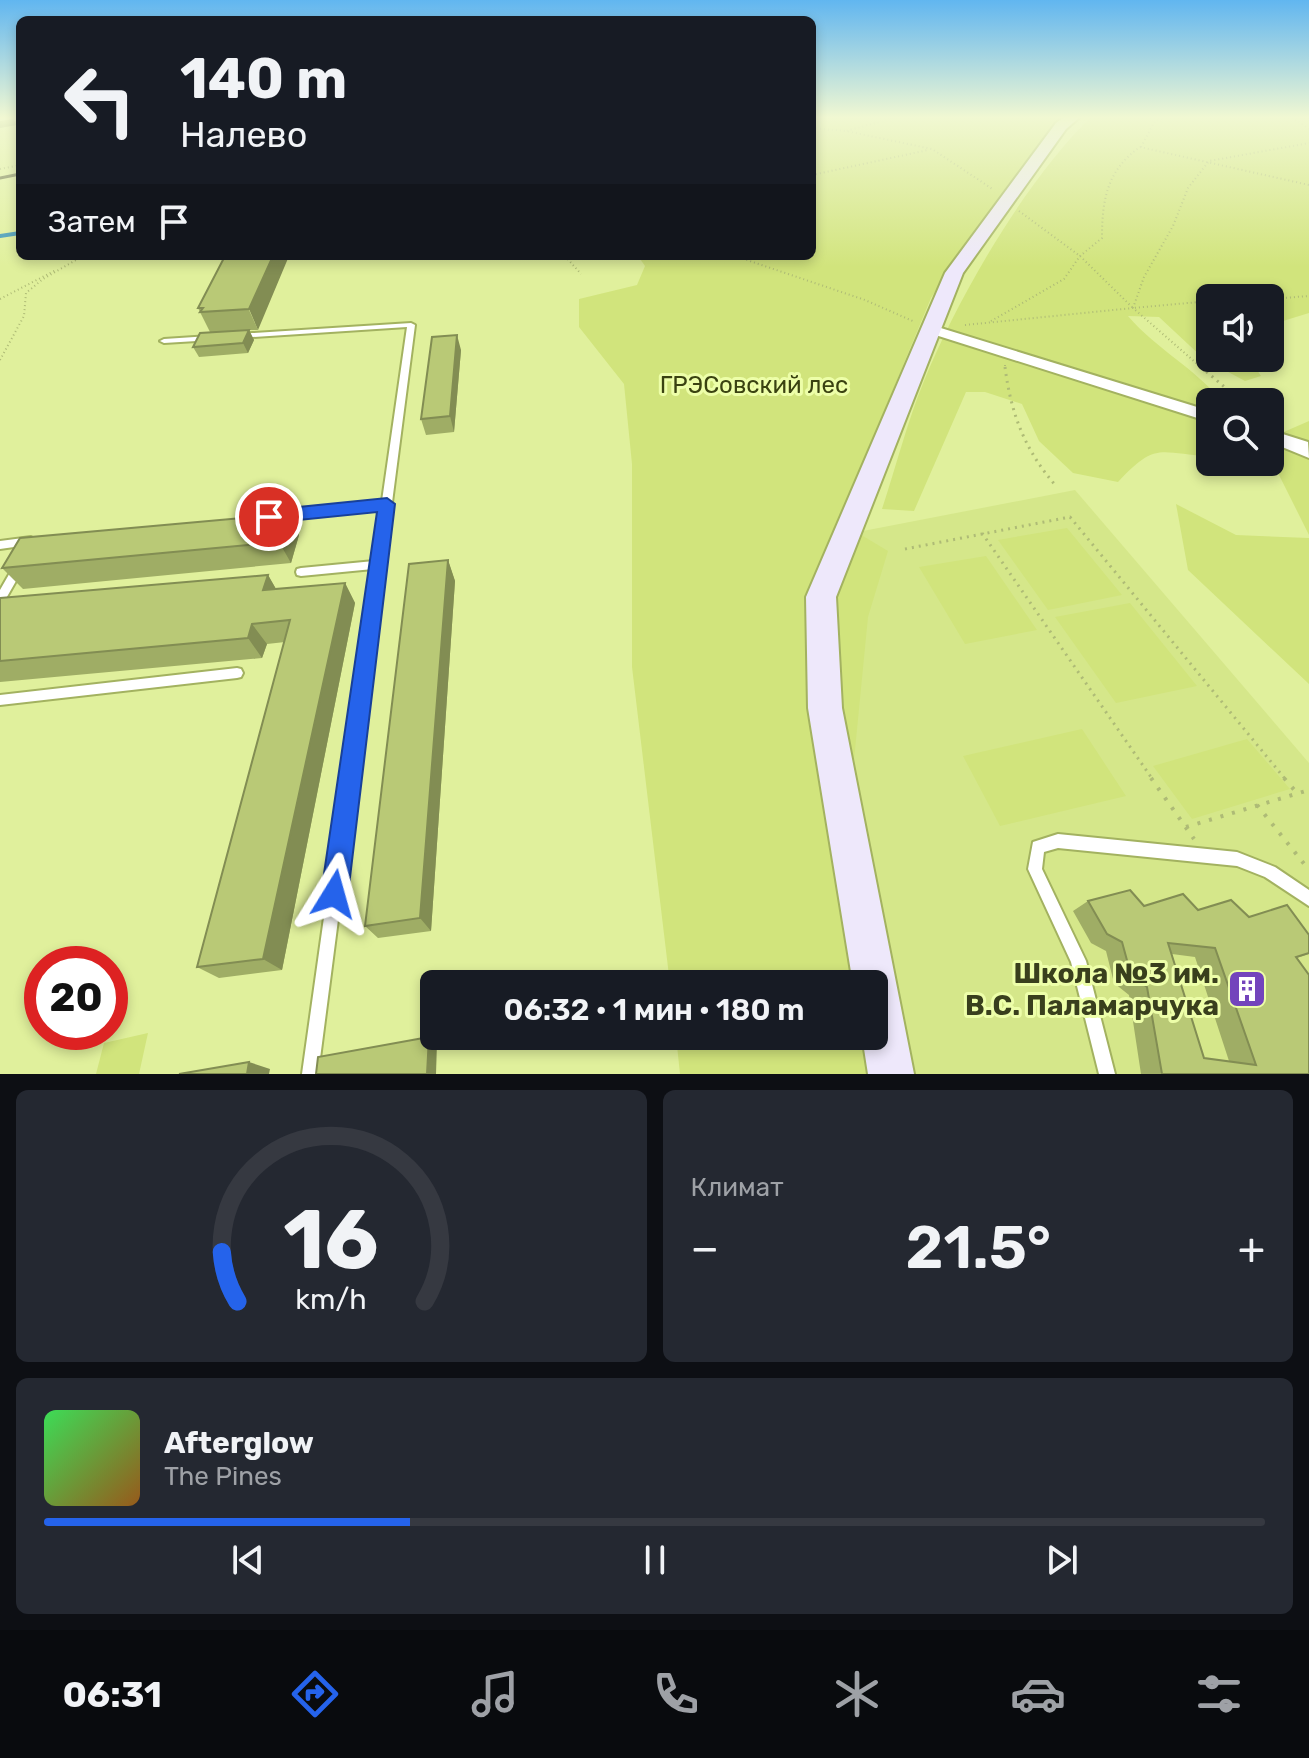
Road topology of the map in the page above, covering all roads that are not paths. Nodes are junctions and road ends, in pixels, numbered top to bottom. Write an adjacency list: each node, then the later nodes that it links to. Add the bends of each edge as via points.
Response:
1 (1031, 167): 2 (main road, via 954,273)
2 (931, 329): 6 (street); 21 (main road, via 821,597 825,708)
3 (217, 337): 5 (lane)
4 (230, 337): 9 (lane, via 411,325)
5 (164, 341)
6 (1196, 413)
7 (1284, 440): 8 (street)
8 (1309, 452)
9 (387, 504): 10 (lane); 14 (lane)
10 (264, 517)
11 (50, 539): 12 (lane)
12 (35, 541): 13 (lane); 16 (lane)
13 (0, 545)
14 (379, 564): 15 (lane); 20 (lane)
15 (301, 572)
16 (0, 599)
17 (237, 673): 18 (lane)
18 (0, 700)
19 (1309, 899): 22 (lane, via 1251,862 1058,841 1038,847 1035,869 1078,961)
20 (310, 1074)
21 (891, 1074)
22 (1107, 1074)

